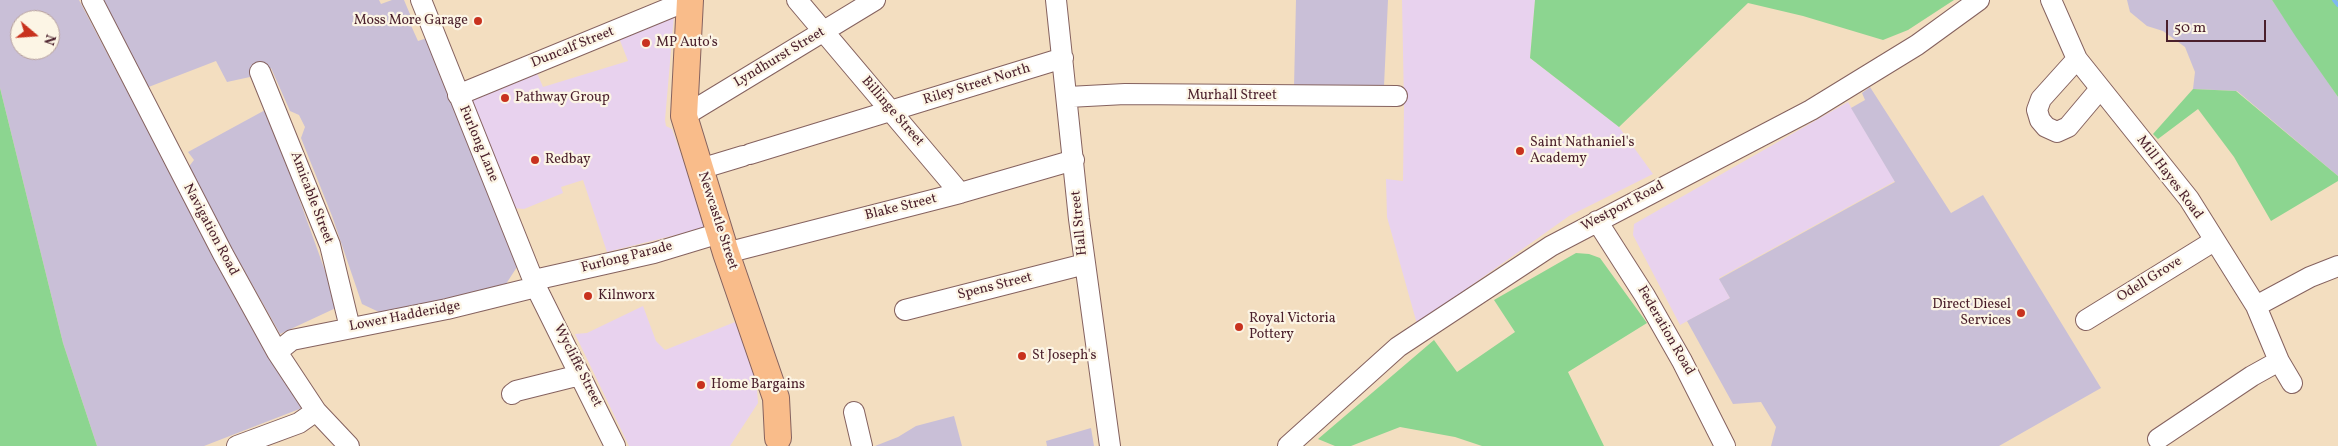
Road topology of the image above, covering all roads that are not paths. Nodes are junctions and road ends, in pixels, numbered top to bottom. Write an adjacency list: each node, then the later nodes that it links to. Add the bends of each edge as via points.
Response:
1 (92, 0): 32 (street, Navigation Road, via 215,240)
2 (421, 0): 14 (street, Furlong Lane)
3 (690, 0): 14 (street, Duncalf Street); 18 (main road, Newcastle Street)
4 (798, 0): 9 (street, Billinge Street)
5 (875, 0): 9 (street, Lyndhurst Street)
6 (1056, 0): 10 (street, Hall Street)
7 (1979, 0): 22 (street, Westport Road, via 1917,45 1811,110)
8 (2051, 0): 11 (street, Mill Hayes Road)
9 (823, 32): 17 (street, Billinge Street); 18 (street, Lyndhurst Street)
10 (1063, 58): 16 (street, Hall Street); 17 (street, Riley Street North)
11 (2077, 59): 13 (street, Mill Hayes Road); 13 (street, via 2040,99 2037,110 2040,120 2057,132 2068,127)
12 (260, 72): 31 (street, Amicable Street, via 330,245)
13 (2100, 90): 23 (street, Mill Hayes Road, via 2189,199)
14 (458, 95): 27 (street, Furlong Lane)
15 (1397, 96): 16 (street, Murhall Street, via 1125,94)
16 (1068, 97): 19 (street, Hall Street)
17 (891, 112): 20 (street, Riley Street North); 21 (street, Billinge Street)
18 (684, 116): 20 (main road, Newcastle Street)
19 (1074, 160): 21 (street, Blake Street); 25 (street, Hall Street)
20 (700, 169): 24 (main road, Newcastle Street)
21 (960, 193): 24 (street, Blake Street)
22 (1597, 221): 46 (street, Westport Road, via 1551,246 1398,347); 47 (street, Federation Road, via 1682,361)
23 (2214, 241): 28 (street, Mill Hayes Road); 30 (street, Odell Grove)
24 (723, 243): 27 (street, Furlong Parade, via 654,253); 40 (main road, Newcastle Street, via 776,398)
25 (1085, 264): 29 (street, Spens Street); 45 (street, Hall Street)
26 (2338, 266): 28 (street)
27 (535, 283): 31 (street, Lower Hadderidge, via 447,309); 34 (street, Wycliffe Street)
28 (2256, 306): 33 (street, Mill Hayes Road)
29 (905, 310)
30 (2086, 320)
31 (350, 328): 32 (street, Lower Hadderidge, via 292,340)
32 (277, 352): 37 (street, Navigation Road)
33 (2279, 361): 35 (street, Mill Hayes Road); 39 (street)
34 (580, 375): 36 (street); 43 (street, Wycliffe Street)
35 (2292, 383)
36 (512, 394)
37 (316, 411): 41 (street, via 299,423); 42 (street, Navigation Road)
38 (854, 412): 44 (street)
39 (2157, 438)
40 (779, 443)
41 (237, 446)
42 (350, 446)
43 (615, 446)
44 (862, 446)
45 (1110, 446)
46 (1288, 446)
47 (1725, 446)

